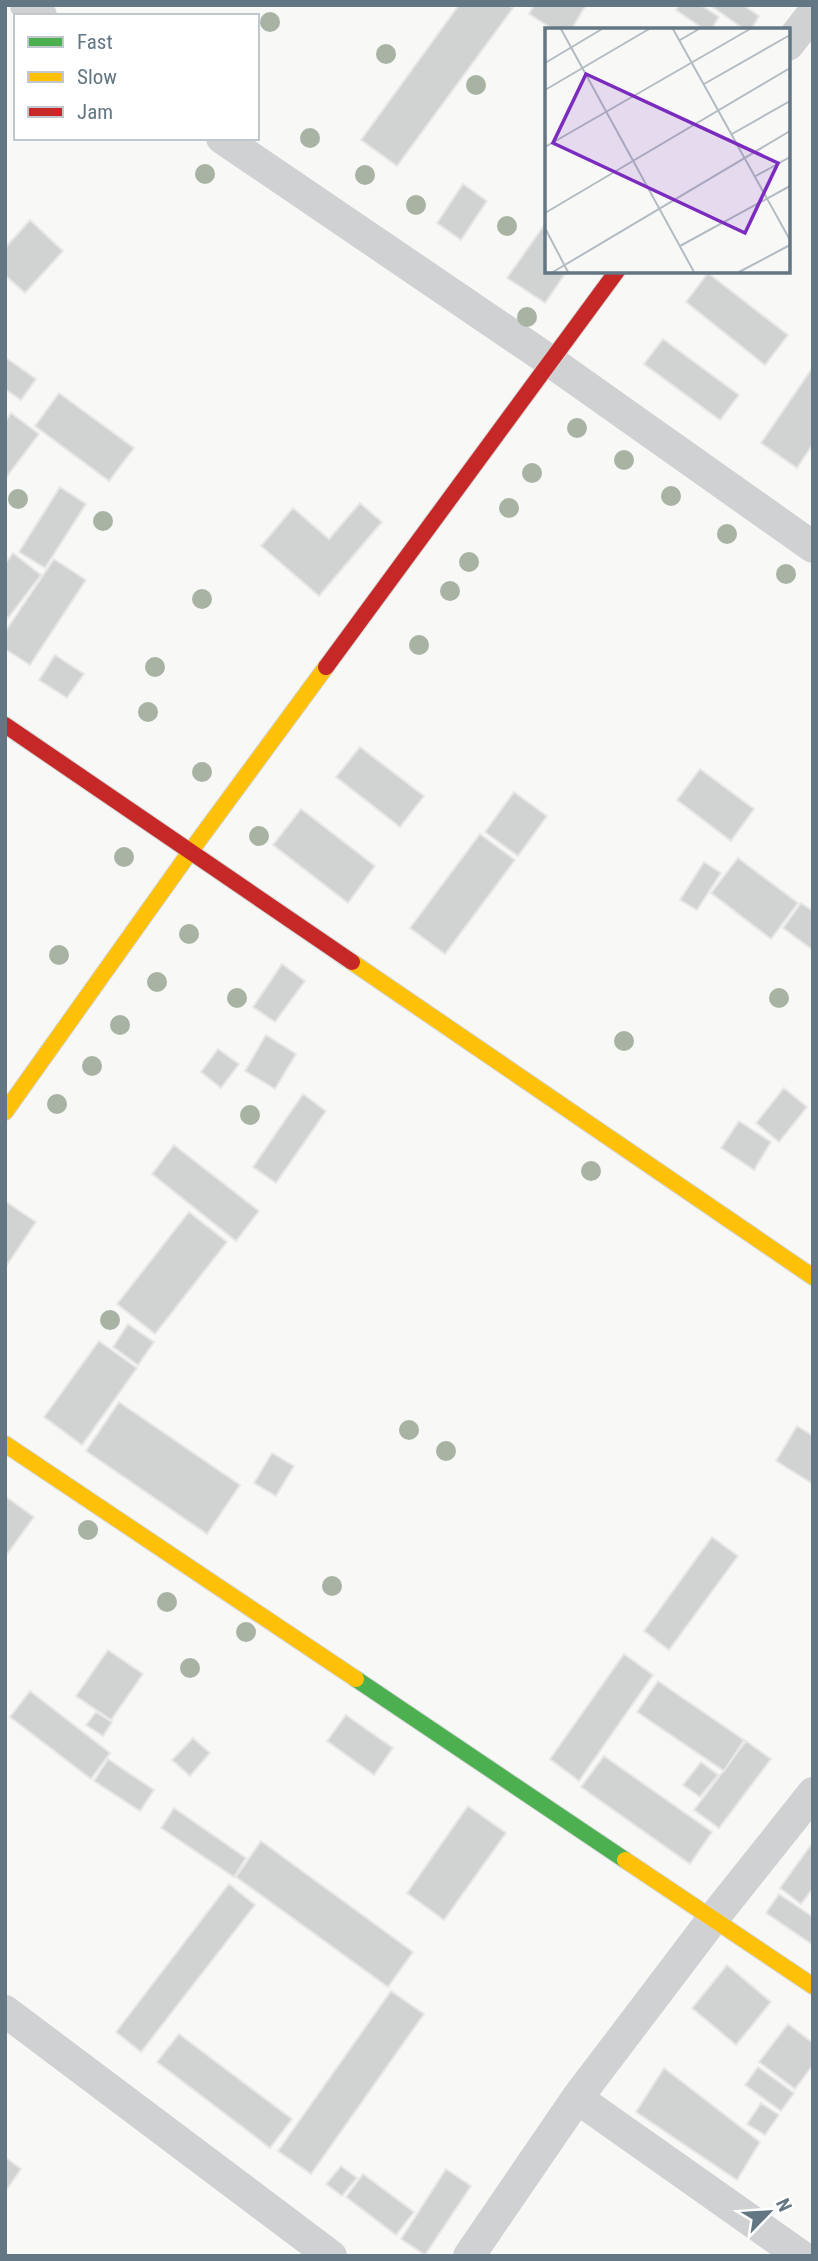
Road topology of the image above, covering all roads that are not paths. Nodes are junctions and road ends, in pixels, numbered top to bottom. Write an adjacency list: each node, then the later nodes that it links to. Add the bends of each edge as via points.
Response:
1 (813, 13): 2 (street)
2 (790, 42)
3 (225, 140): 5 (street)
4 (616, 273): 5 (street)
5 (550, 361): 6 (street); 8 (street)
6 (813, 547)
7 (5, 725): 8 (street)
8 (190, 852): 9 (street); 10 (street)
9 (5, 1112)
10 (813, 1277)
11 (5, 1444): 13 (street)
12 (813, 1793): 13 (street)
13 (712, 1920): 14 (street); 16 (street)
14 (813, 1986)
15 (5, 2011): 17 (street)
16 (577, 2098): 18 (street); 19 (street)
17 (331, 2256)
18 (469, 2256)
19 (801, 2256)

